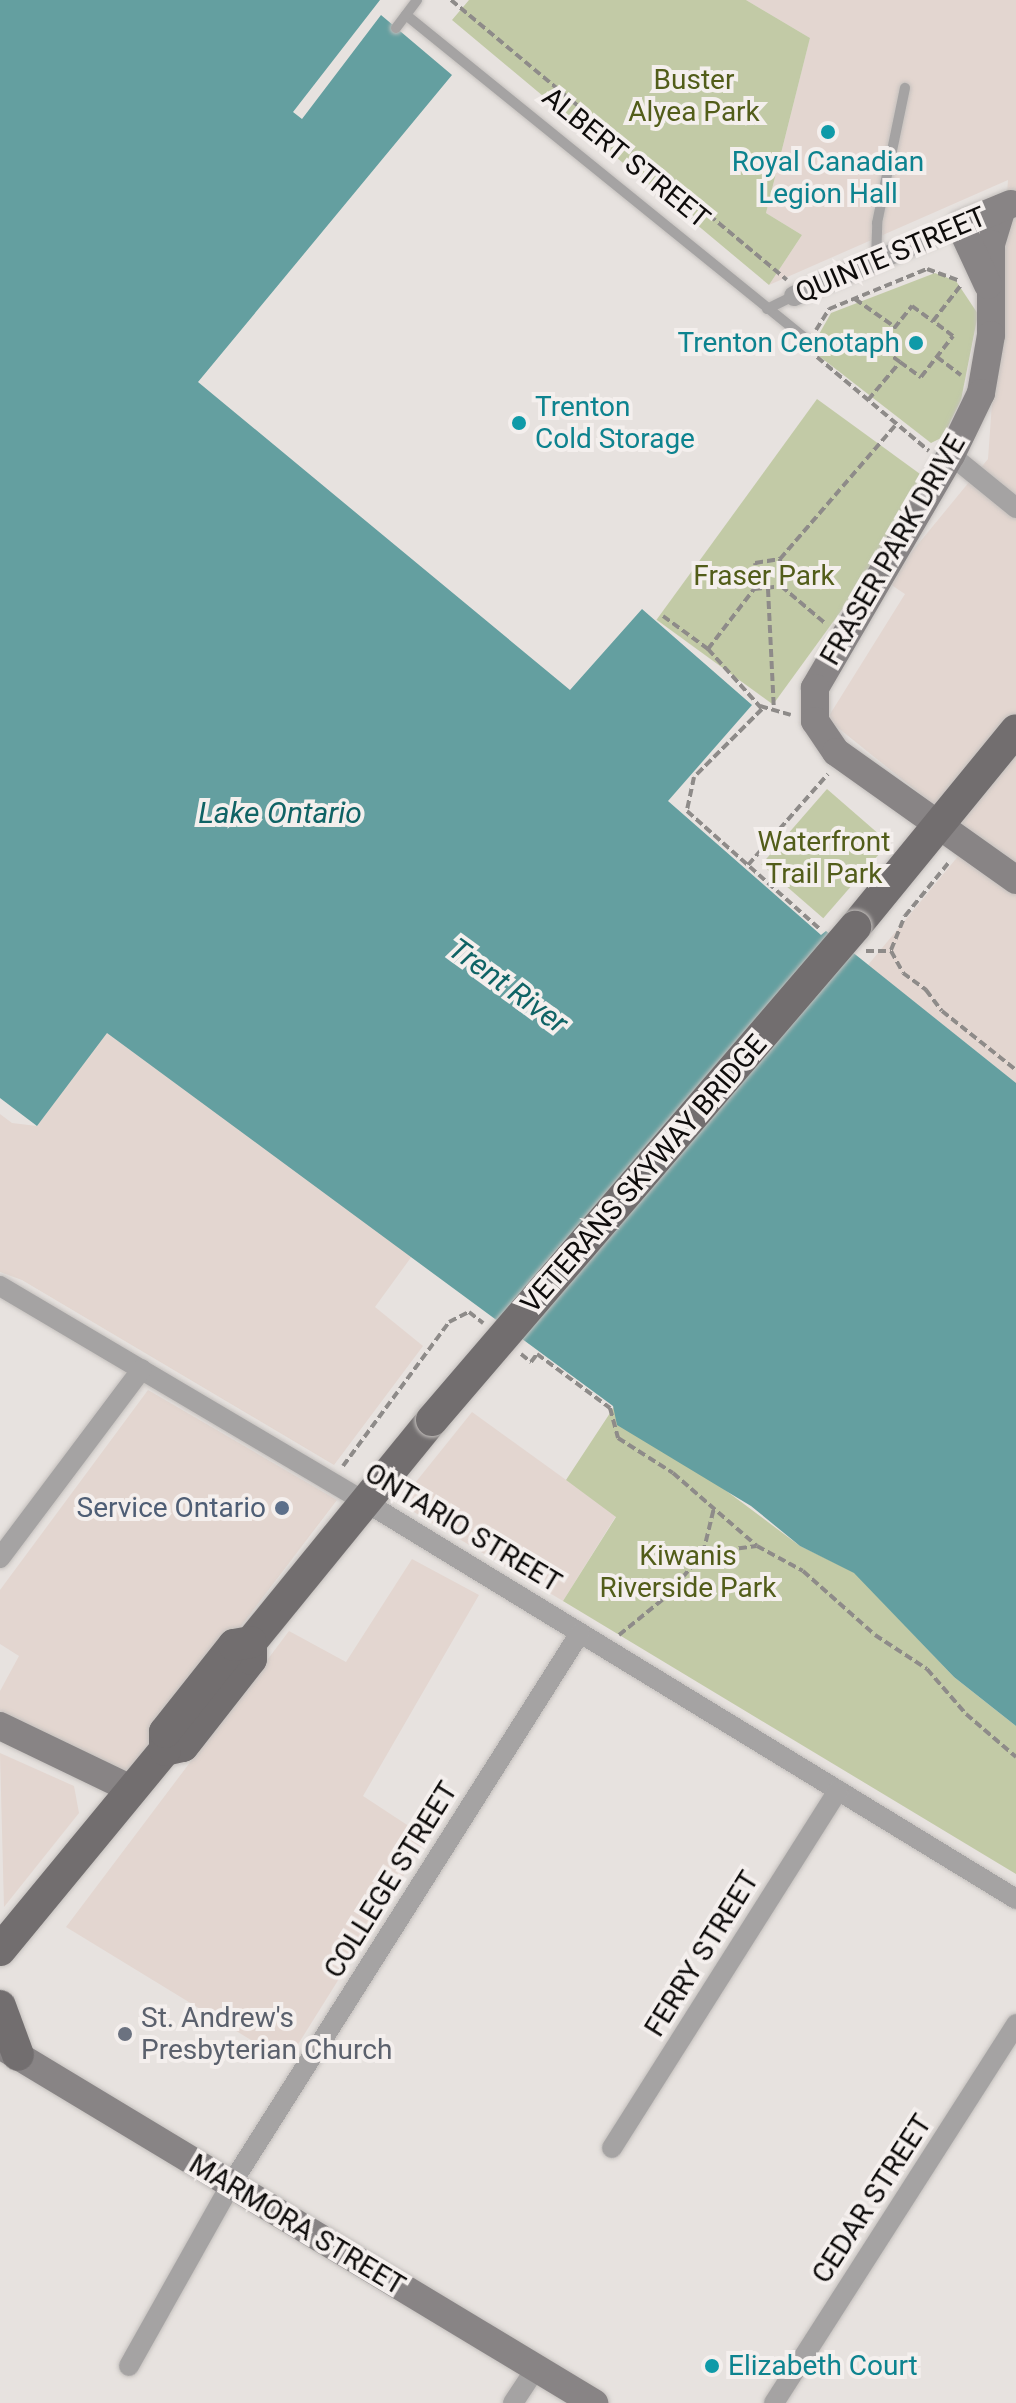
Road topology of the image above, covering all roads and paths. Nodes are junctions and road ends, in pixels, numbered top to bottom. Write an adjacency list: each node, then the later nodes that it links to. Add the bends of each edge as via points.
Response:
1 (417, 0): 3 (lane)
2 (451, 0): 10 (path, via 783,272)
3 (406, 15): 4 (lane); 13 (lane, ALBERT STREET)
4 (396, 28)
5 (905, 88): 8 (lane, via 877,223)
6 (1009, 205): 7 (street, QUINTE STREET); 11 (street, FRASER PARK DRIVE, via 991,244)
7 (960, 225): 8 (street, QUINTE STREET); 11 (street)
8 (876, 260): 10 (street, QUINTE STREET)
9 (963, 283): 11 (path); 12 (path, via 951,274 927,269); 14 (path)
10 (794, 296): 13 (lane, QUINTE STREET)
11 (983, 296): 22 (street, FRASER PARK DRIVE, via 981,393)
12 (855, 299): 15 (path); 16 (path, via 829,309)
13 (767, 309): 16 (lane, ALBERT STREET)
14 (933, 321): 15 (path, via 912,306); 17 (path, via 953,336)
15 (895, 327): 18 (path, via 879,347)
16 (811, 343): 20 (path, via 819,362)
17 (937, 357): 18 (path, via 921,377); 19 (path)
18 (900, 362): 20 (path)
19 (964, 377)
20 (867, 400): 21 (path)
21 (895, 426): 22 (path); 24 (path)
22 (941, 450): 23 (street); 33 (street, FRASER PARK DRIVE, via 815,688 815,721)
23 (1016, 508)
24 (780, 559): 25 (path); 27 (path, via 755,563)
25 (781, 586): 26 (path); 29 (path)
26 (768, 587): 27 (path); 31 (path)
27 (757, 589): 30 (path)
28 (663, 616): 30 (path)
29 (829, 626)
30 (708, 649): 35 (path, via 762,709 694,777 687,811)
31 (774, 710)
32 (1016, 730): 34 (main road, VETERANS SKYWAY BRIDGE)
33 (843, 757): 34 (street, FRASER PARK DRIVE); 35 (path)
34 (952, 835): 36 (street, FRASER PARK DRIVE); 37 (main road, VETERANS SKYWAY BRIDGE); 38 (path)
35 (748, 865): 37 (path, via 821,930)
36 (1016, 880)
37 (849, 932): 38 (path, via 870,954); 43 (main road, VETERANS SKYWAY BRIDGE, bridge)
38 (891, 951): 39 (path, via 903,973 942,1011)
39 (1016, 1070)
40 (0, 1286): 42 (street, ONTARIO STREET)
41 (546, 1361): 44 (path, via 610,1408 618,1438)
42 (142, 1369): 43 (street, ONTARIO STREET); 47 (street)
43 (364, 1501): 48 (street, ONTARIO STREET); 52 (main road, VETERANS SKYWAY BRIDGE, via 251,1642 234,1645 165,1732 165,1750)
44 (714, 1508): 45 (path); 46 (path)
45 (757, 1546): 46 (path); 51 (path, via 803,1571 875,1635 927,1669 966,1714)
46 (703, 1553): 49 (path, via 667,1596 625,1628)
47 (0, 1558)
48 (580, 1633): 49 (street, ONTARIO STREET); 60 (street, COLLEGE STREET)
49 (609, 1650): 53 (street, ONTARIO STREET)
50 (0, 1726): 52 (street)
51 (1016, 1757)
52 (133, 1790): 55 (main road, VETERANS SKYWAY BRIDGE)
53 (838, 1790): 54 (street, ONTARIO STREET); 59 (street, FERRY STREET)
54 (1016, 1899)
55 (0, 1950)
56 (0, 2006): 58 (main road)
57 (1016, 2024): 65 (street, CEDAR STREET)
58 (9, 2050): 60 (street, MARMORA STREET)
59 (612, 2148)
60 (230, 2186): 61 (street, COLLEGE STREET); 62 (street, MARMORA STREET)
61 (129, 2366)
62 (536, 2368): 63 (street); 64 (street, MARMORA STREET)
63 (513, 2403)
64 (594, 2403)
65 (774, 2403)

